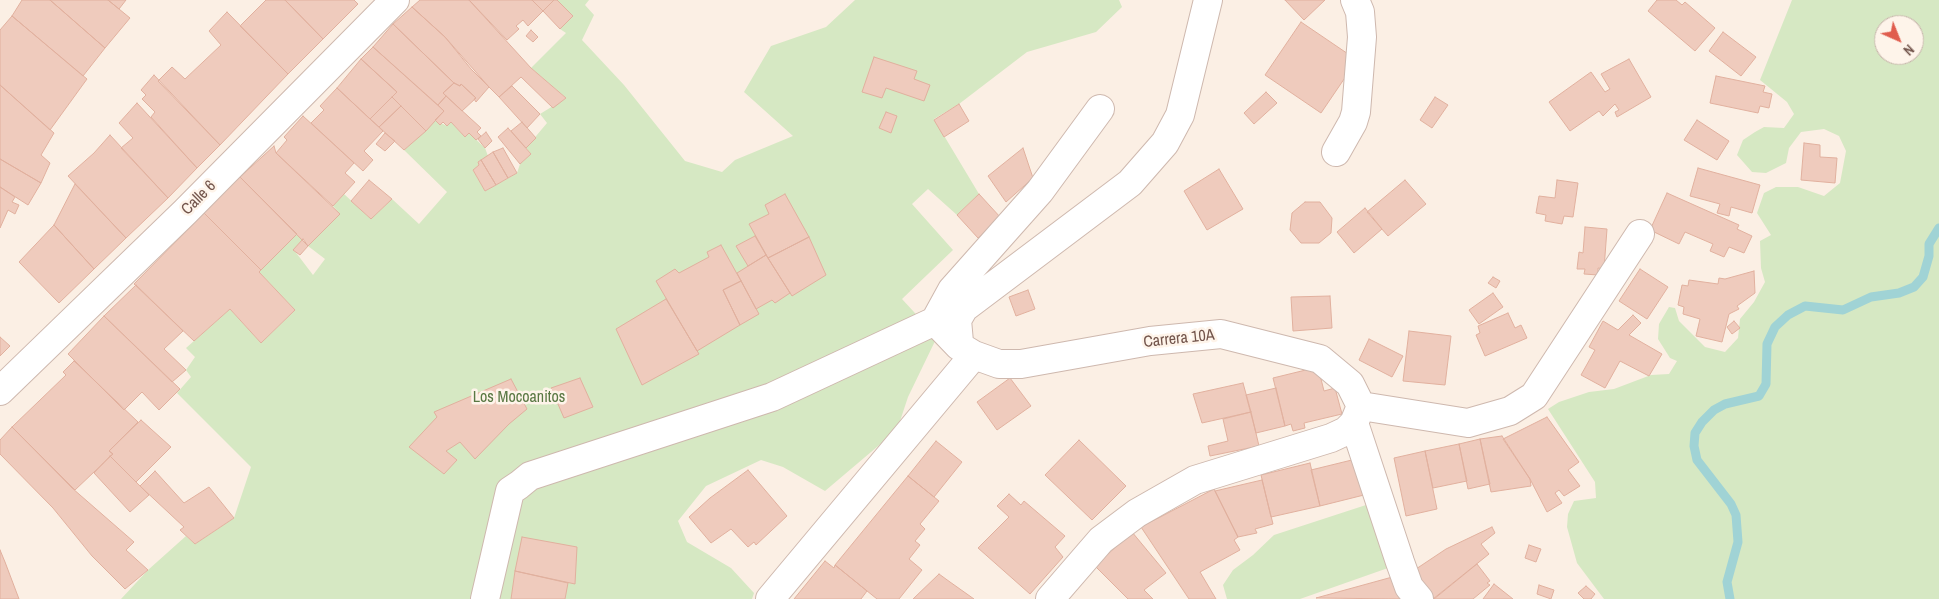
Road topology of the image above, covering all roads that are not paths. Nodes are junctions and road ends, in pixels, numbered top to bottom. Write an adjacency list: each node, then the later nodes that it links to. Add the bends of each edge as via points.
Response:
1 (395, 0): 9 (street, Calle 6, via 185,212)
2 (1208, 0): 8 (street, via 1180,115 1166,143 1130,183 964,308 957,320)
3 (1355, 0): 5 (street, via 1360,12 1362,37 1356,112)
4 (1100, 109): 7 (street, via 1040,191 952,290)
5 (1336, 152)
6 (1640, 234): 10 (street, via 1534,396 1510,411 1468,423)
7 (935, 322): 8 (street); 11 (street, via 772,397 530,476 510,491)
8 (967, 351): 10 (street, Carrera 10A, via 1000,364 1021,364 1150,341 1221,334 1320,359 1350,384); 12 (street)
9 (0, 392)
10 (1358, 415): 13 (street, via 1346,431 1331,438 1195,480 1137,513 1101,540); 14 (street, Carrera 10A, via 1400,562 1409,587)
11 (485, 599)
12 (770, 599)
13 (1050, 599)
14 (1419, 599)

